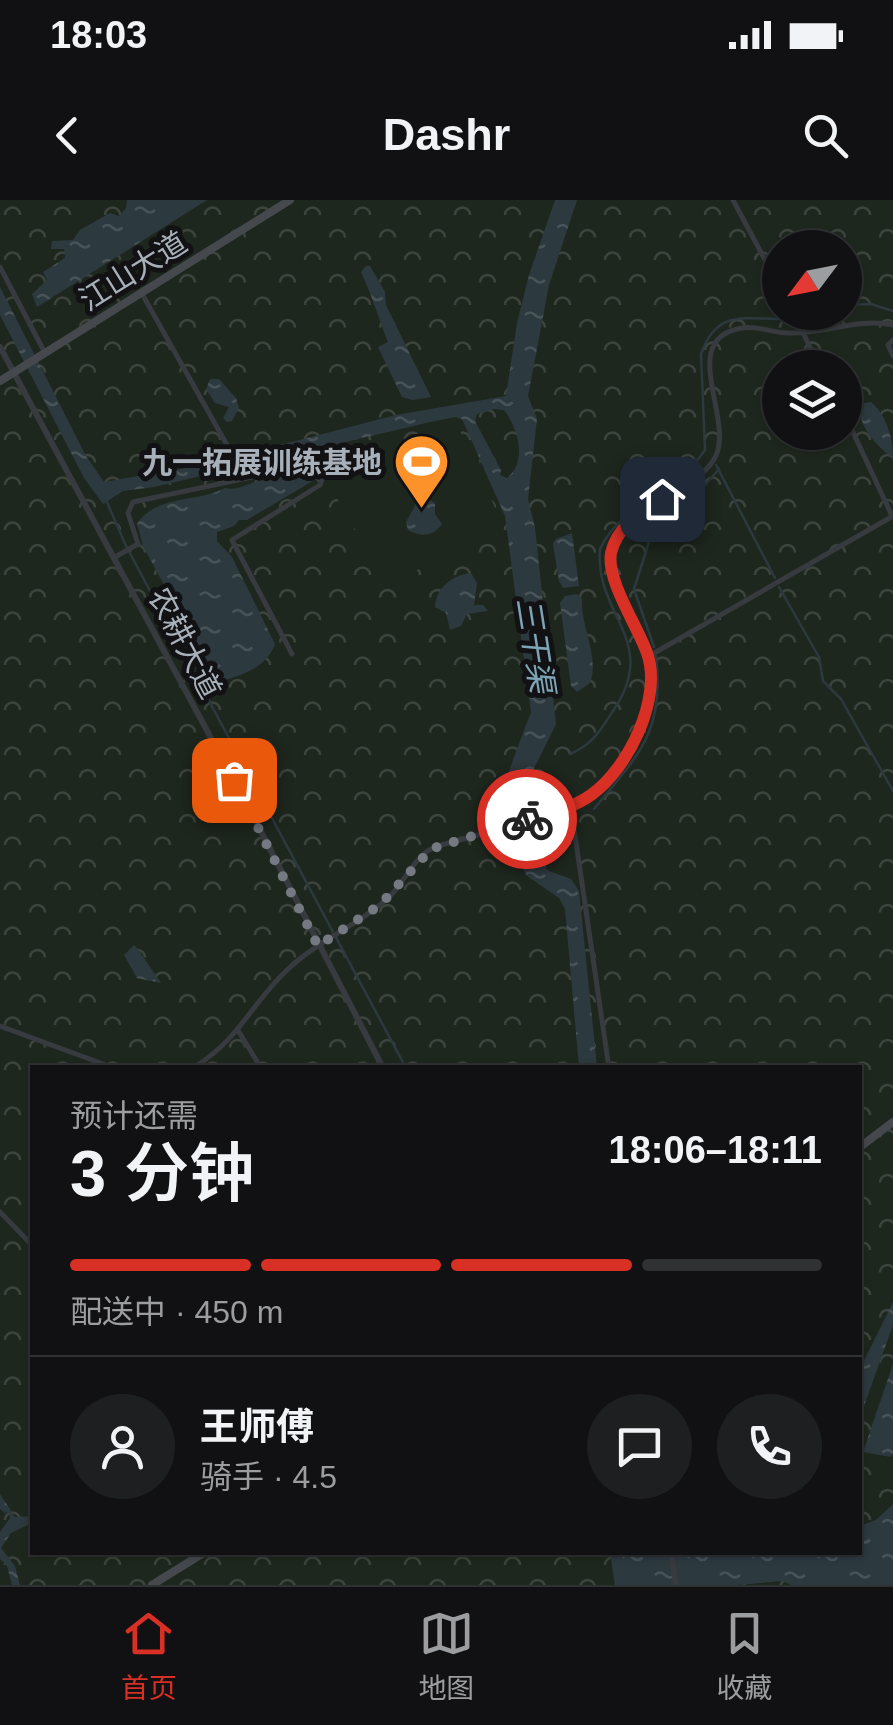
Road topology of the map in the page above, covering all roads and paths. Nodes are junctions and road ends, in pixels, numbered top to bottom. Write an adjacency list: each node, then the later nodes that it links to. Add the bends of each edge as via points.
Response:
1 (290, 200): 5 (main road, 江山大道)
2 (733, 200): 3 (street)
3 (762, 254)
4 (0, 267): 14 (street)
5 (142, 292): 14 (main road, 江山大道); 19 (street)
6 (862, 324): 7 (street)
7 (893, 325)
8 (762, 330): 23 (street, via 730,331 711,352 720,448 700,475 634,518 611,555)
9 (763, 330): 10 (street)
10 (802, 330): 13 (street)
11 (893, 340): 15 (street)
12 (0, 347): 16 (street, 农耕大道)
13 (811, 350)
14 (44, 354): 16 (main road, 江山大道)
15 (893, 356)
16 (15, 372): 17 (main road, 江山大道); 21 (street, 农耕大道)
17 (0, 381)
18 (861, 450): 20 (street)
19 (245, 476): 21 (street, via 133,502 128,513 139,541); 22 (street, via 313,463 322,479 232,543)
20 (893, 516): 23 (street)
21 (113, 558): 25 (street, 农耕大道)
22 (292, 654)
23 (649, 656): 24 (street, via 648,706 634,742 596,792)
24 (571, 807): 25 (street, via 431,849 395,892); 32 (street)
25 (318, 946): 27 (street, via 260,998); 31 (street, 农耕大道)
26 (0, 1026): 28 (street)
27 (239, 1032): 29 (street); 30 (street)
28 (106, 1065)
29 (197, 1065)
30 (259, 1065)
31 (380, 1065)
32 (609, 1065)
33 (893, 1119): 34 (main road)
34 (862, 1142)
35 (0, 1212): 36 (street)
36 (30, 1243)
37 (199, 1555): 39 (main road)
38 (672, 1555): 40 (street)
39 (152, 1585)
40 (676, 1585)

